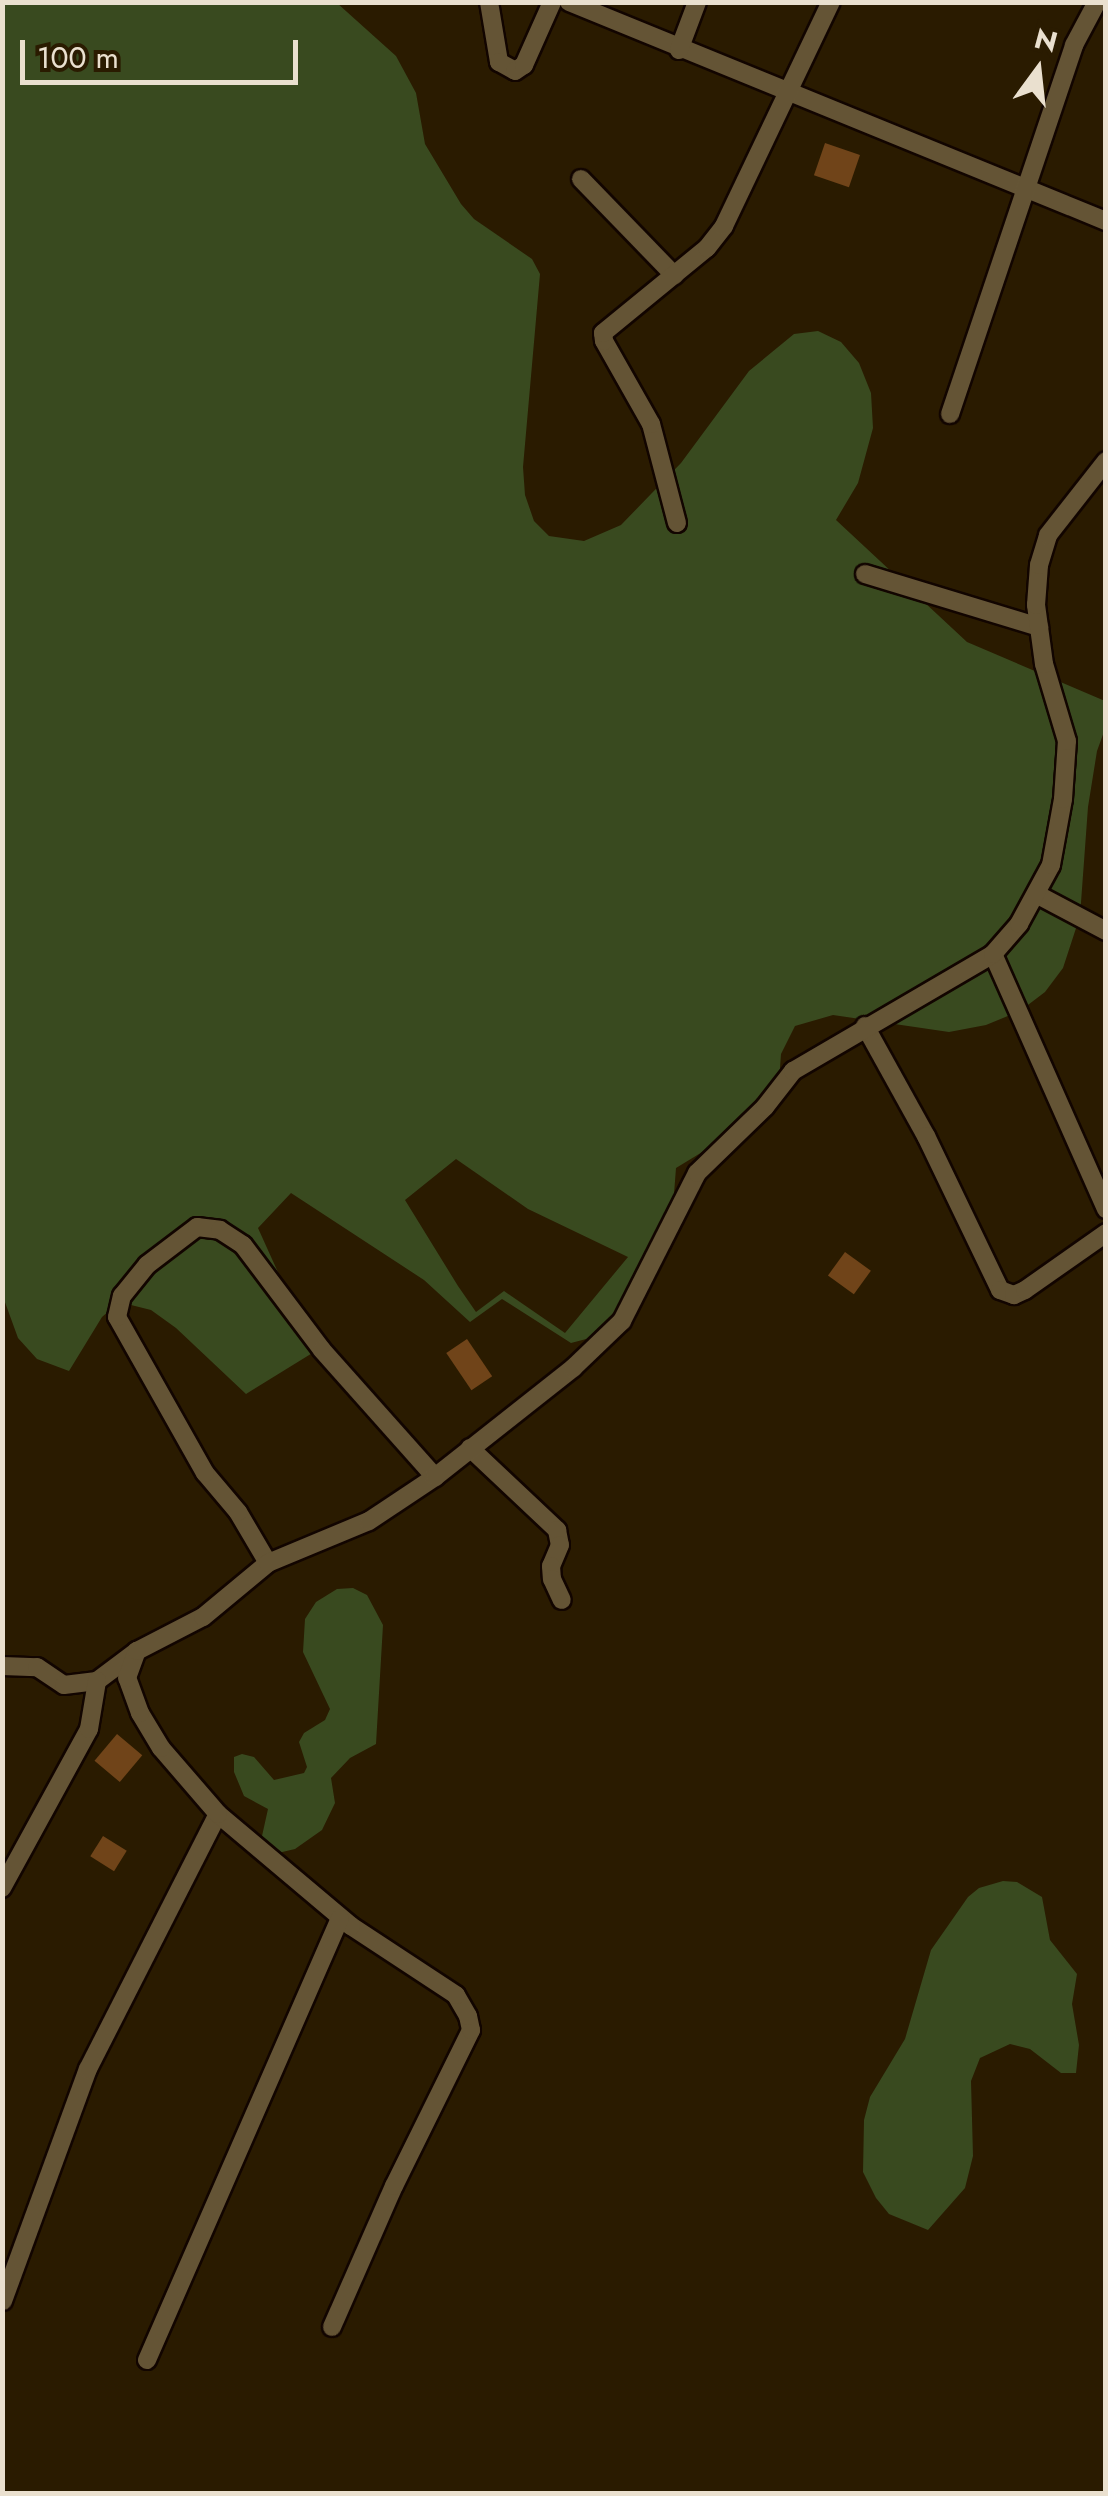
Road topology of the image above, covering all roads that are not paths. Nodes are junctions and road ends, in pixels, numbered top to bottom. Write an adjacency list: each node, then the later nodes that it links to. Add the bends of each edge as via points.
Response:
1 (489, 2): 2 (street, via 498,62 515,71 524,65)
2 (552, 2)
3 (569, 2): 7 (street)
4 (698, 2): 7 (street)
5 (831, 2): 8 (street)
6 (1098, 2): 10 (street, via 1074,45)
7 (679, 50): 8 (street)
8 (791, 93): 10 (street); 12 (street, via 724,226)
9 (581, 180): 12 (street)
10 (1026, 188): 11 (street); 13 (street)
11 (1106, 221)
12 (674, 275): 15 (street, via 603,333 652,424)
13 (950, 414)
14 (1106, 462): 17 (street, via 1048,536 1039,564)
15 (677, 523)
16 (865, 574): 17 (street)
17 (1039, 627): 18 (street, via 1067,742 1051,865)
18 (1038, 894): 19 (street); 20 (street)
19 (1106, 930)
20 (993, 954): 21 (street); 22 (street)
21 (866, 1026): 23 (street, via 1000,1290 1025,1290); 24 (street, via 807,1060 713,1153 688,1186 622,1321)
22 (1106, 1209)
23 (1106, 1233)
24 (470, 1448): 25 (street); 27 (street, via 557,1530 560,1545 551,1566)
25 (434, 1477): 26 (street, via 369,1520); 26 (street, via 322,1350 243,1245 220,1230 197,1227 148,1265 122,1296 118,1318 206,1473)
26 (268, 1562): 28 (street, via 203,1617)
27 (562, 1600)
28 (137, 1651): 30 (street); 31 (street, via 127,1678 140,1713)
29 (2, 1666): 30 (street, via 38,1667 64,1686)
30 (97, 1681): 32 (street, via 88,1728)
31 (218, 1814): 33 (street); 34 (street, via 88,2069)
32 (2, 1888)
33 (340, 1918): 35 (street, via 456,1995 471,2030); 36 (street)
34 (4, 2301)
35 (332, 2328)
36 (147, 2360)

